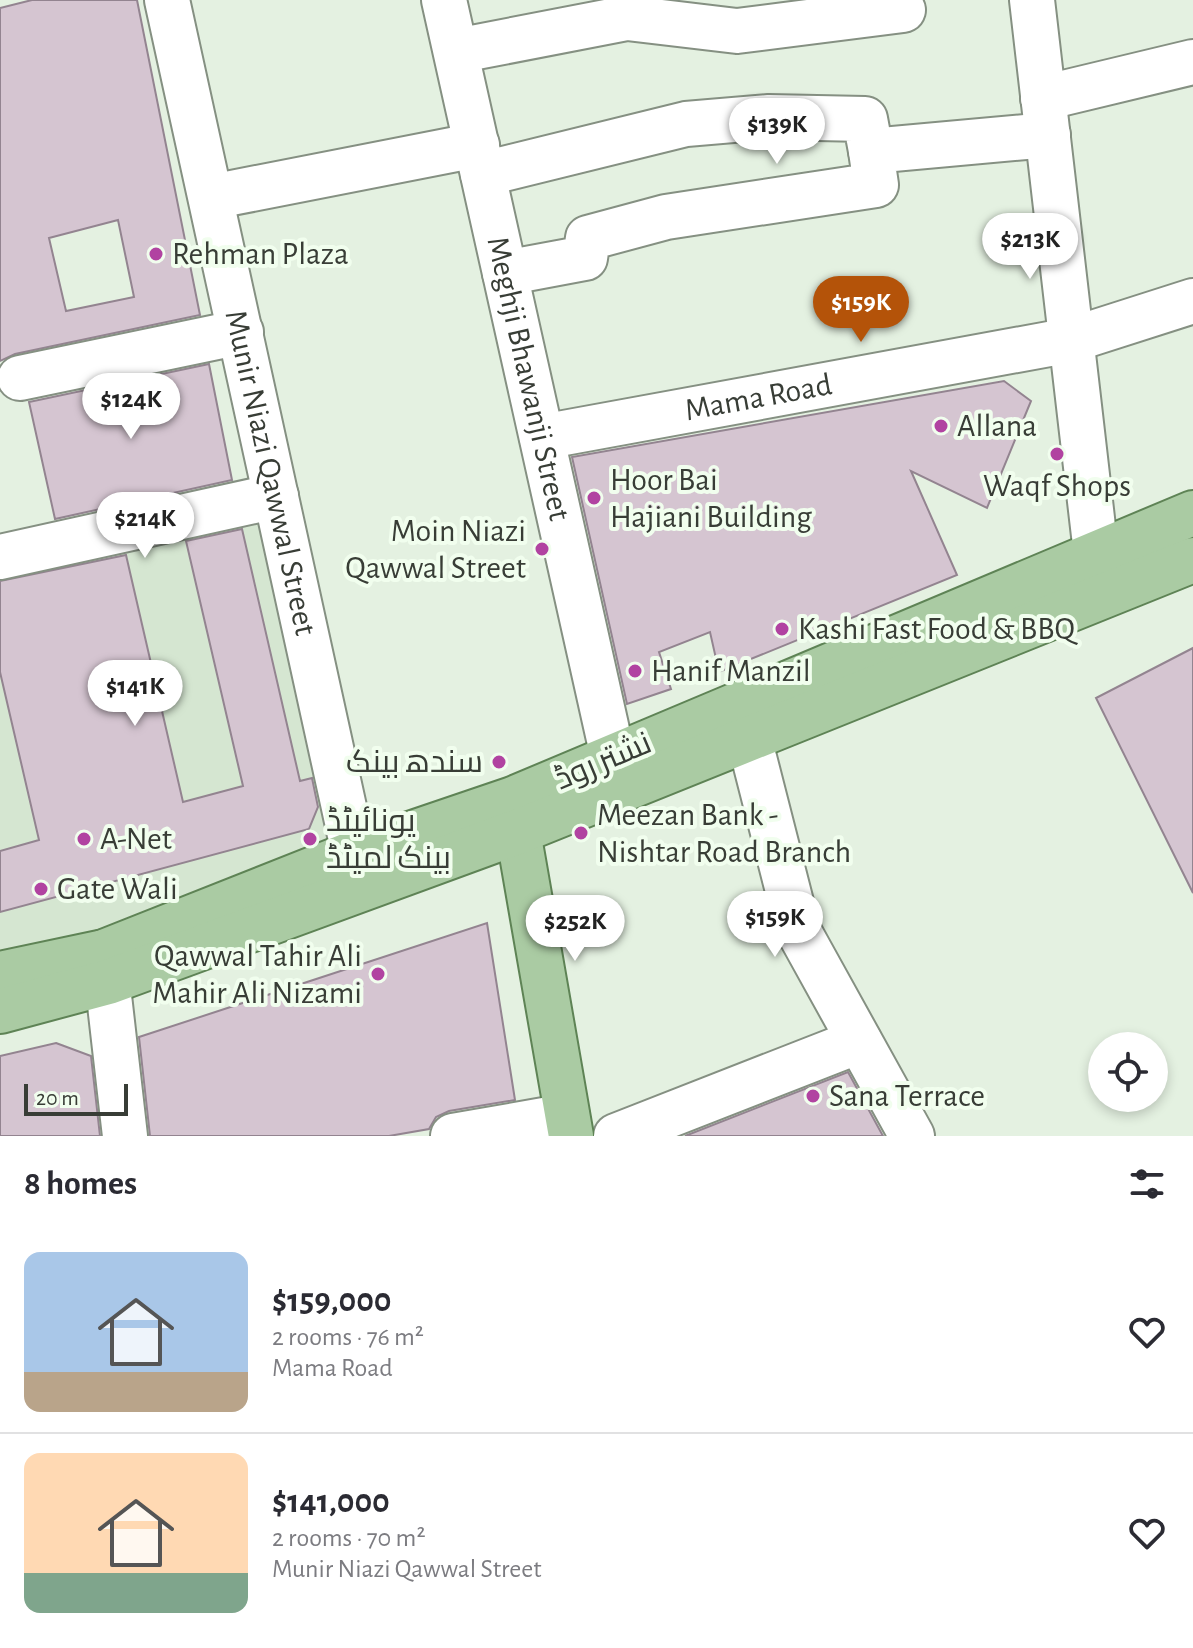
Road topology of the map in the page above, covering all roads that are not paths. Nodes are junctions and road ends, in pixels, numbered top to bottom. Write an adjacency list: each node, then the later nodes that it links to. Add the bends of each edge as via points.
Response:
1 (167, 0): 10 (street, Munir Niazi Qawwal Street)
2 (444, 0): 5 (street, Meghji Bhawanji Street)
3 (1032, 0): 7 (street)
4 (880, 8): 5 (street, via 737,31 627,18)
5 (456, 51): 9 (street, Meghji Bhawanji Street)
6 (1193, 62): 7 (street)
7 (1045, 116): 8 (street); 14 (street)
8 (871, 151): 9 (street, via 865,119 769,117 686,124); 11 (street, via 876,185 666,217 588,238 585,258)
9 (480, 160): 10 (street); 11 (street, Meghji Bhawanji Street)
10 (211, 197): 13 (street, Munir Niazi Qawwal Street)
11 (505, 273): 16 (street, Meghji Bhawanji Street)
12 (1193, 301): 14 (street, Mama Road)
13 (241, 332): 15 (street); 17 (street, Munir Niazi Qawwal Street)
14 (1071, 340): 16 (street, Mama Road); 19 (street)
15 (20, 378)
16 (542, 437): 23 (street, Meghji Bhawanji Street)
17 (276, 496): 20 (street); 25 (street, Munir Niazi Qawwal Street)
18 (1193, 513): 19 (main road, نشتر روڈ)
19 (1096, 553): 23 (main road, نشتر روڈ)
20 (0, 557)
21 (1193, 560): 22 (main road, نشتر روڈ)
22 (749, 738): 24 (main road, نشتر روڈ); 29 (street, via 798,930)
23 (613, 757): 24 (main road, نشتر روڈ)
24 (515, 816): 25 (main road, نشتر روڈ); 26 (main road, نشتر روڈ); 30 (main road)
25 (354, 853): 26 (main road, نشتر روڈ)
26 (106, 967): 27 (main road, نشتر روڈ); 28 (main road, نشتر روڈ); 31 (street)
27 (0, 974)
28 (0, 1011)
29 (859, 1041): 33 (street); 34 (street)
30 (569, 1126): 32 (street)
31 (125, 1136)
32 (453, 1136)
33 (616, 1136)
34 (912, 1136)

